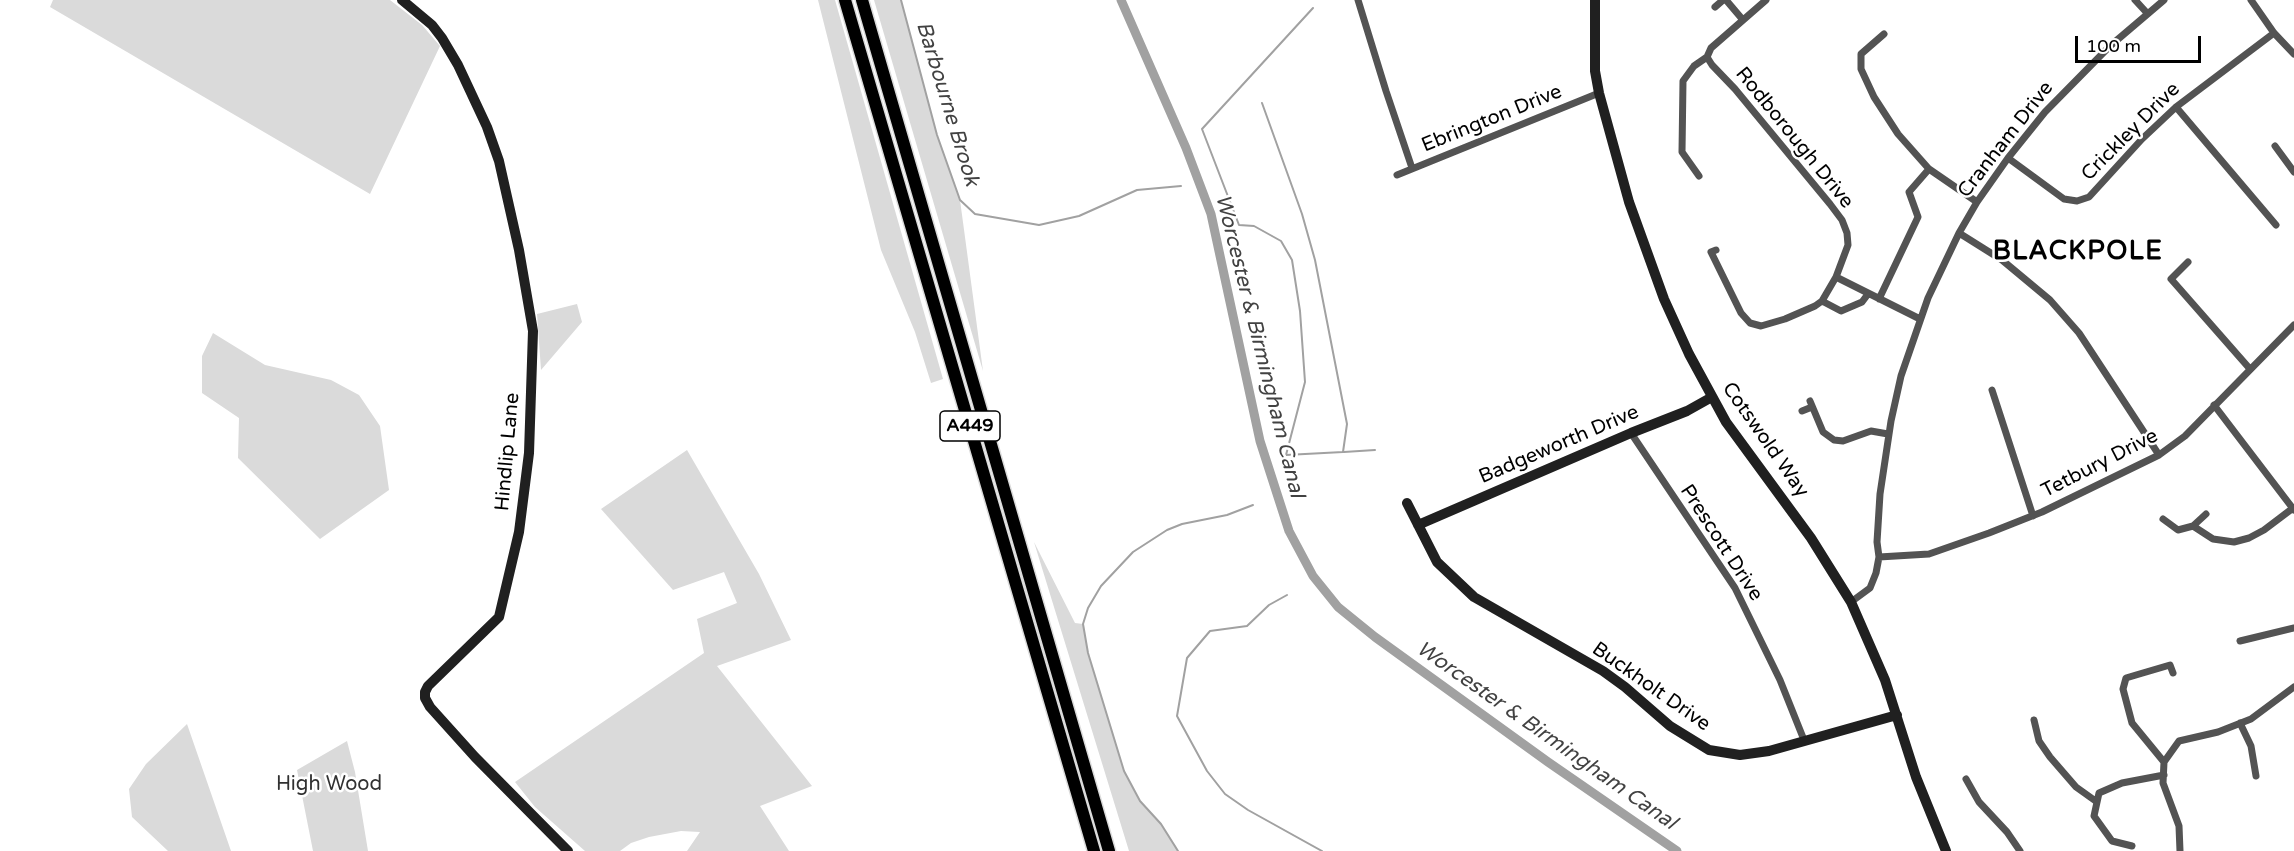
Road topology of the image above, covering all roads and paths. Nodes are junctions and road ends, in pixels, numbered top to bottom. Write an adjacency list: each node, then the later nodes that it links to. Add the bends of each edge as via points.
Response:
1 (402, 0): 69 (street, Hindlip Lane, via 442,38 487,127 499,161 533,331 529,453 519,532 499,617 428,686 425,698 475,757)
2 (846, 0): 70 (highway, A449)
3 (862, 0): 71 (highway, A449)
4 (1358, 0): 22 (street)
5 (1595, 0): 18 (street, Cotswold Way, via 1595,71)
6 (1724, 0): 11 (street); 13 (street)
7 (1766, 0): 13 (street)
8 (2135, 0): 12 (street)
9 (2164, 0): 12 (street, Cranham Drive)
10 (2251, 0): 14 (street)
11 (1715, 7)
12 (2147, 13): 21 (street, Cranham Drive, via 2064,91)
13 (1743, 20): 17 (street, via 1711,48)
14 (2274, 33): 16 (street); 19 (street, Crickley Drive)
15 (1884, 34): 23 (street, via 1861,54 1861,69 1898,134)
16 (2294, 54)
17 (1707, 57): 26 (street, via 1683,81 1683,152); 32 (street, Rodborough Drive, via 1842,220 1848,245)
18 (1599, 93): 22 (street, Ebrington Drive); 40 (street, Cotswold Way, via 1655,278)
19 (2176, 107): 21 (street, Crickley Drive, via 2083,200 2064,199); 28 (street)
20 (2275, 146): 24 (street)
21 (2008, 158): 27 (street, Cranham Drive)
22 (1412, 168): 25 (street, Ebrington Drive)
23 (1929, 169): 27 (street); 34 (street, via 1909,192 1918,217)
24 (2294, 172)
25 (1397, 175)
26 (1699, 176)
27 (1977, 202): 29 (street, Cranham Drive)
28 (2276, 225)
29 (1959, 233): 36 (street, Cranham Drive); 45 (street, via 2002,260 2050,300 2079,333)
30 (1716, 250): 35 (street, via 1711,252 1741,313 1750,323 1761,326 1785,319)
31 (2188, 262): 38 (street, via 2171,279)
32 (1836, 277): 33 (street); 35 (street, Rodborough Drive)
33 (1868, 294): 34 (street); 35 (street, via 1862,302 1841,311)
34 (1879, 299): 36 (street)
35 (1822, 301)
36 (1920, 319): 44 (street, Cranham Drive, via 1901,376)
37 (2294, 325): 38 (street, Tetbury Drive)
38 (2250, 369): 41 (street, Tetbury Drive)
39 (1992, 390): 49 (street)
40 (1712, 397): 43 (street, Badgeworth Drive); 54 (street, Cotswold Way, via 1726,422 1811,537)
41 (2214, 405): 45 (street, Tetbury Drive, via 2185,436); 47 (street)
42 (1802, 411): 44 (street, via 1811,404 1823,432 1834,440 1843,441 1872,431)
43 (1631, 433): 51 (street, Badgeworth Drive); 62 (street, Prescott Drive, via 1735,588)
44 (1888, 435): 53 (street, Cranham Drive, via 1880,494)
45 (2159, 455): 49 (street, Tetbury Drive)
46 (1407, 503): 51 (street, Buckholt Drive)
47 (2293, 509): 52 (street, via 2265,530 2234,542 2213,540)
48 (2206, 514): 52 (street)
49 (2033, 516): 53 (street, Tetbury Drive, via 1929,554)
50 (2163, 519): 52 (street, via 2178,530)
51 (1418, 525): 62 (street, Buckholt Drive, via 1437,562 1474,597 1603,671 1670,726 1709,750 1740,755)
52 (2193, 526)
53 (1879, 557): 54 (street, Cranham Drive, via 1870,588)
54 (1851, 602): 59 (street, Cotswold Way)
55 (2294, 628): 56 (street)
56 (2240, 640)
57 (2173, 673): 63 (street, via 2170,665 2126,678 2122,689 2132,723)
58 (2294, 687): 61 (street)
59 (1897, 715): 62 (street, Buckholt Drive); 72 (street, Cotswold Way)
60 (2034, 720): 67 (street, via 2039,741 2050,757 2076,787)
61 (2240, 723): 63 (street, via 2180,741); 65 (street, via 2251,746)
62 (1804, 740)
63 (2164, 762): 64 (street)
64 (2164, 775): 67 (street, via 2122,783 2099,793); 74 (street, via 2163,783 2179,826)
65 (2256, 777)
66 (1966, 779): 73 (street, via 1979,802)
67 (2097, 802): 68 (street, via 2094,816 2112,841)
68 (2132, 846)
69 (568, 851)
70 (1094, 851)
71 (1109, 851)
72 (1946, 851)
73 (2020, 851)
74 (2180, 851)

